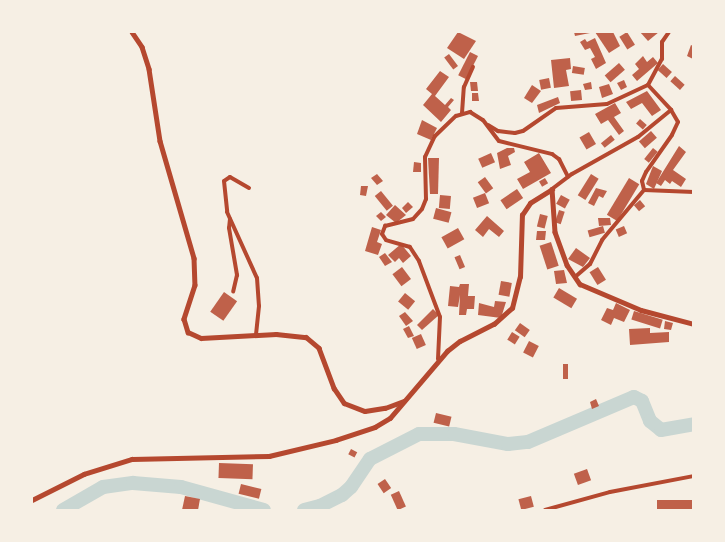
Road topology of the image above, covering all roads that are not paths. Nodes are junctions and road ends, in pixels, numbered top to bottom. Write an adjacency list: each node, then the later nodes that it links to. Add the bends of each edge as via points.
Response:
1 (132, 32): 17 (street, via 149,69 160,141 194,258 195,285 185,326 201,338)
2 (669, 32): 4 (street, via 662,42 662,60)
3 (473, 67): 6 (street, via 464,87)
4 (648, 85): 5 (street); 7 (street, via 607,104 556,108 515,133 498,131)
5 (671, 110): 8 (street, via 638,137); 11 (street, via 676,126 646,172)
6 (462, 113): 7 (street, via 470,112); 18 (street, via 446,123 428,148 423,209 413,219 387,225 382,230 386,240 405,244 419,261 440,316)
7 (483, 120): 8 (street, via 499,141 552,154)
8 (568, 177): 10 (street)
9 (249, 188): 13 (street, via 230,177 225,179)
10 (552, 189): 14 (street, via 555,232); 18 (street, via 530,203 522,215 520,277 512,308)
11 (644, 190): 12 (street); 14 (street, via 602,240 590,264)
12 (693, 192)
13 (230, 219): 15 (street, via 237,275); 17 (street, via 257,278)
14 (574, 278): 16 (street, via 616,300)
15 (233, 292)
16 (693, 324)
17 (256, 335): 19 (street, via 298,334 314,342 339,398 354,408 375,410)
18 (438, 359): 19 (street)
19 (406, 400): 21 (street, via 390,418 375,427 312,448 260,456 132,459 84,474)
20 (693, 476): 22 (street)
21 (32, 500)
22 (545, 510)

